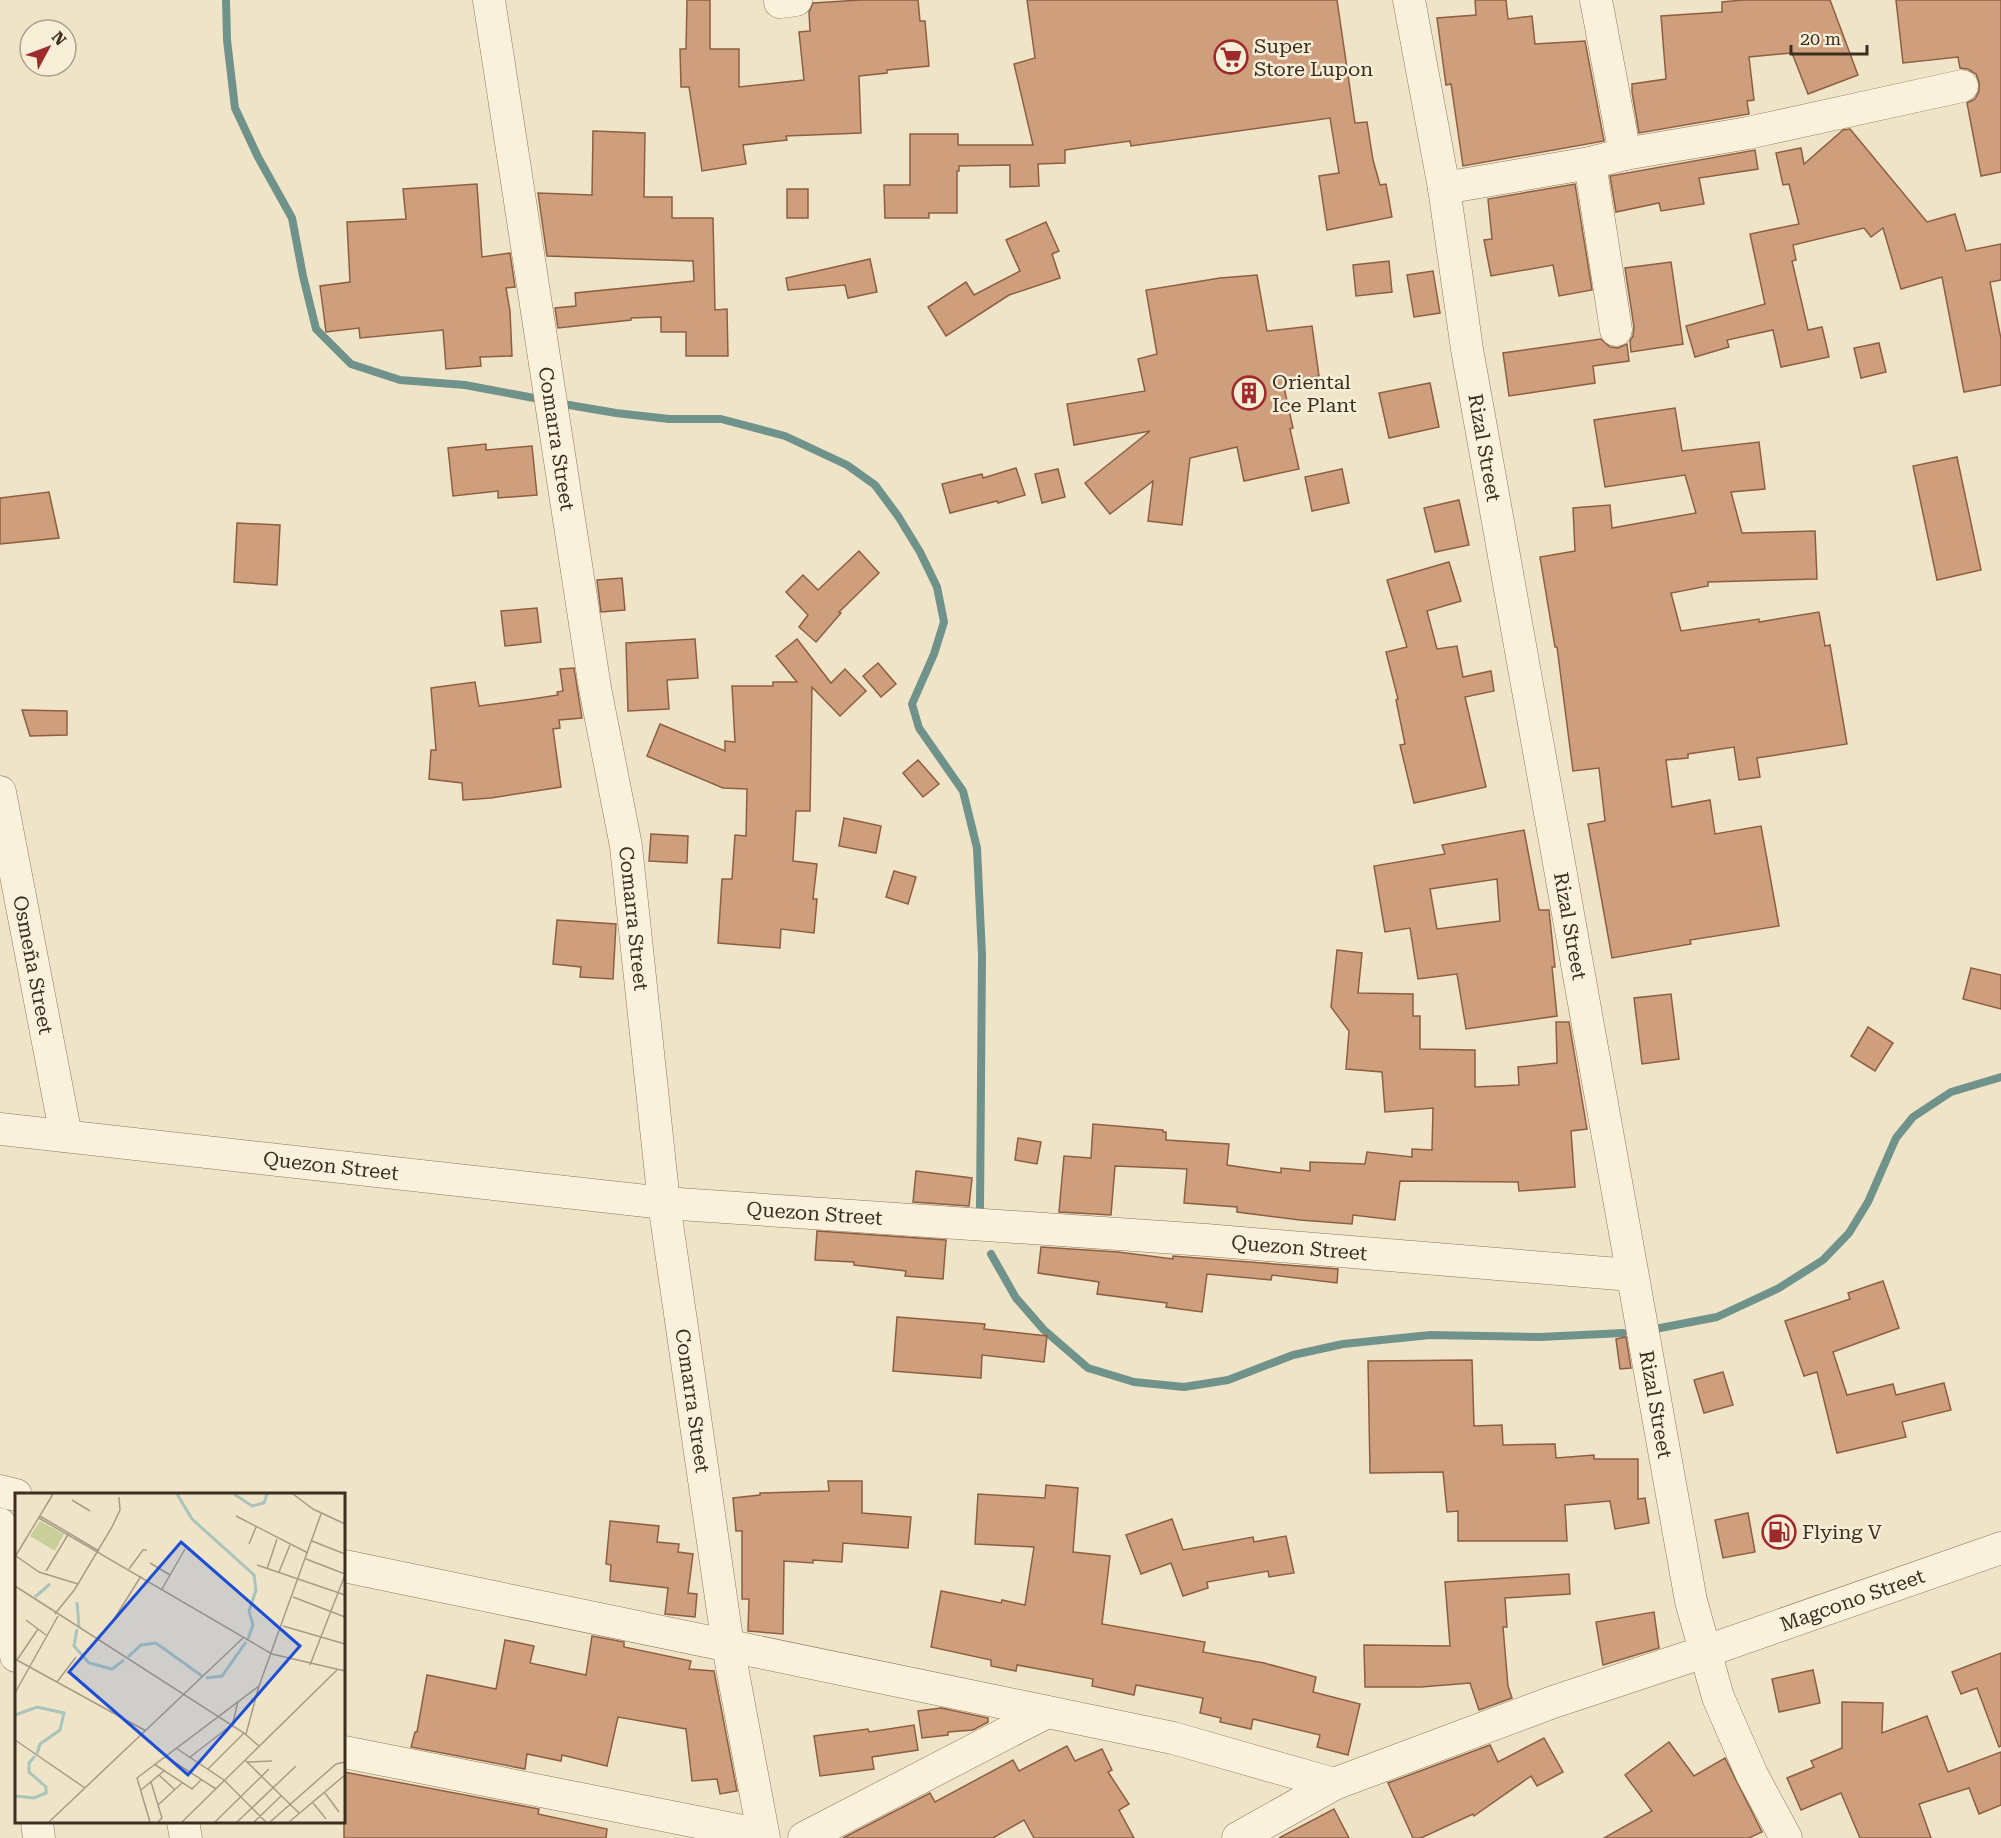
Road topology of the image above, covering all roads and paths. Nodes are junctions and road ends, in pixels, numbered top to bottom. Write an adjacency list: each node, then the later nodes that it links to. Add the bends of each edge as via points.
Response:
1 (489, 0): 12 (street, Comarra Street, via 595,688 626,846)
2 (1409, 0): 7 (street, Rizal Street)
3 (1596, 0): 5 (street)
4 (1962, 86): 5 (street, via 1748,134)
5 (1625, 154): 6 (street)
6 (1590, 163): 7 (street); 8 (street)
7 (1444, 188): 13 (street, Rizal Street, via 1467,350)
8 (1616, 330)
9 (0, 792): 11 (street, Osmeña Street)
10 (0, 1129): 11 (street, Quezon Street)
11 (66, 1136): 12 (street, Quezon Street)
12 (664, 1203): 13 (street, Quezon Street, via 1194,1239); 19 (street, Comarra Street)
13 (1631, 1275): 21 (street, Rizal Street)
14 (0, 1491): 15 (street)
15 (15, 1495)
16 (0, 1524): 20 (street)
17 (2001, 1548): 21 (street, Magcono Street)
18 (345, 1566): 19 (street)
19 (728, 1646): 22 (street); 27 (street, Comarra Street)
20 (15, 1648)
21 (1704, 1652): 24 (street, Magcono Street, via 1553,1702); 32 (street, Rizal Street, via 1732,1733)
22 (1047, 1712): 24 (street, via 1173,1738); 30 (street)
23 (345, 1752): 27 (street)
24 (1335, 1784): 31 (street, Magcono Street)
25 (37, 1823): 28 (street)
26 (183, 1823): 29 (street)
27 (764, 1837)
28 (39, 1838)
29 (186, 1838)
30 (804, 1838)
31 (1238, 1838)
32 (1786, 1838)

